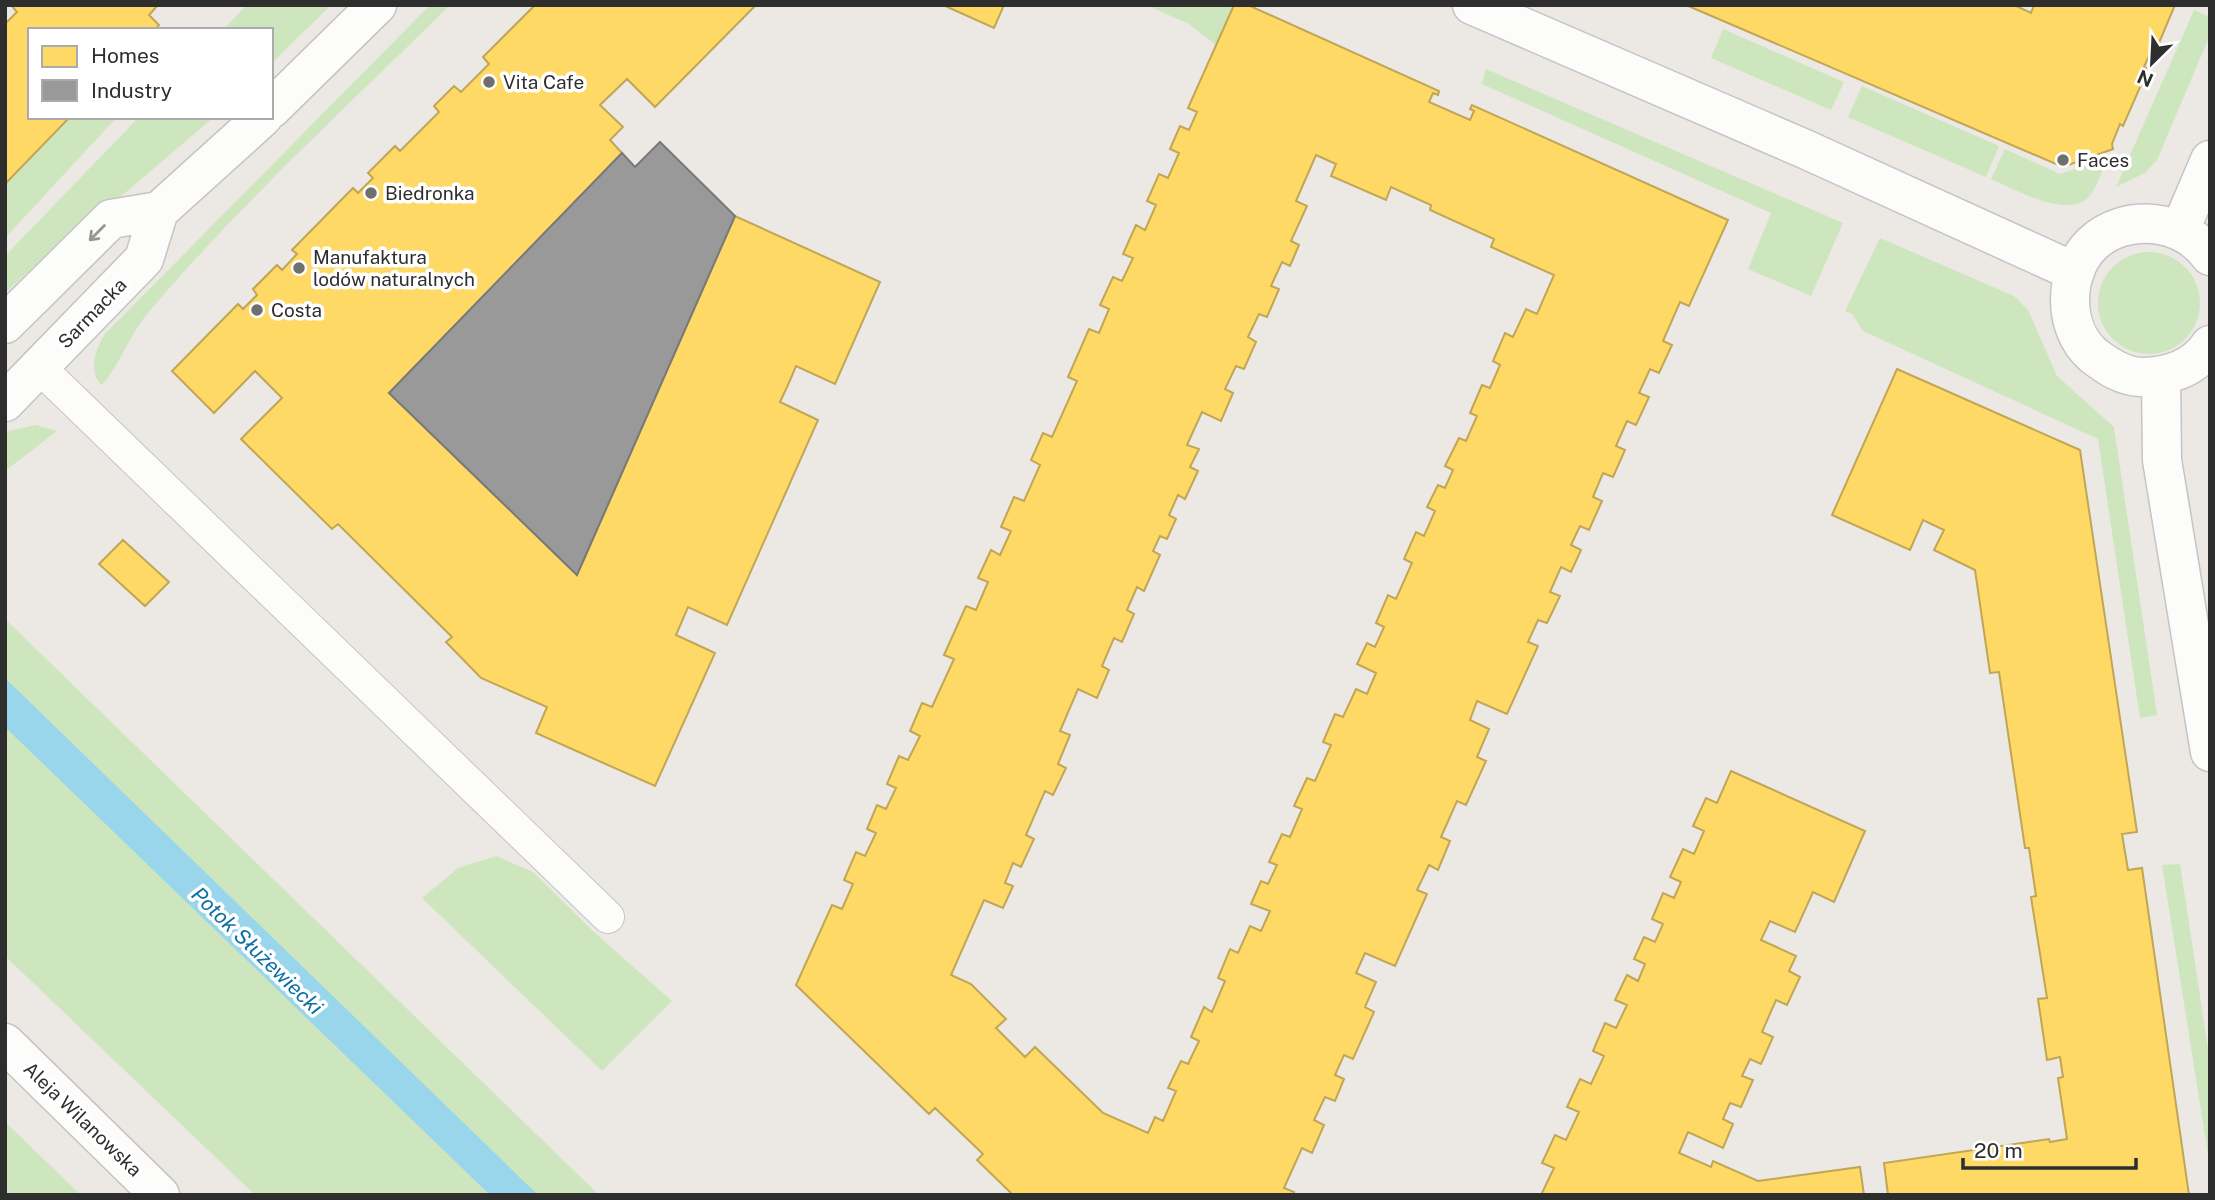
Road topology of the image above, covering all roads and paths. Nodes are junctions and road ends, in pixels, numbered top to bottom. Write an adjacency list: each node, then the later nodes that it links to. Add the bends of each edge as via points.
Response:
1 (377, 5): 3 (street)
2 (1472, 5): 9 (street)
3 (273, 107)
4 (261, 119): 6 (street)
5 (2210, 160): 7 (street)
6 (159, 211): 10 (street, one-way to 10, via 111,219); 12 (street, Sarmacka, via 144,259)
7 (2180, 230): 8 (street); 9 (street, via 2150,223 2119,228 2092,244)
8 (2210, 256)
9 (2075, 272): 13 (street, via 2069,299 2073,326 2087,349 2108,367 2133,376)
10 (5, 324)
11 (2210, 345): 13 (street, via 2187,367)
12 (40, 368): 14 (street, Sarmacka); 16 (lane)
13 (2161, 377): 15 (street, via 2162,460)
14 (5, 402)
15 (2210, 752)
16 (608, 917)
17 (5, 1043): 18 (street, Aleja Wilanowska)
18 (160, 1195)

